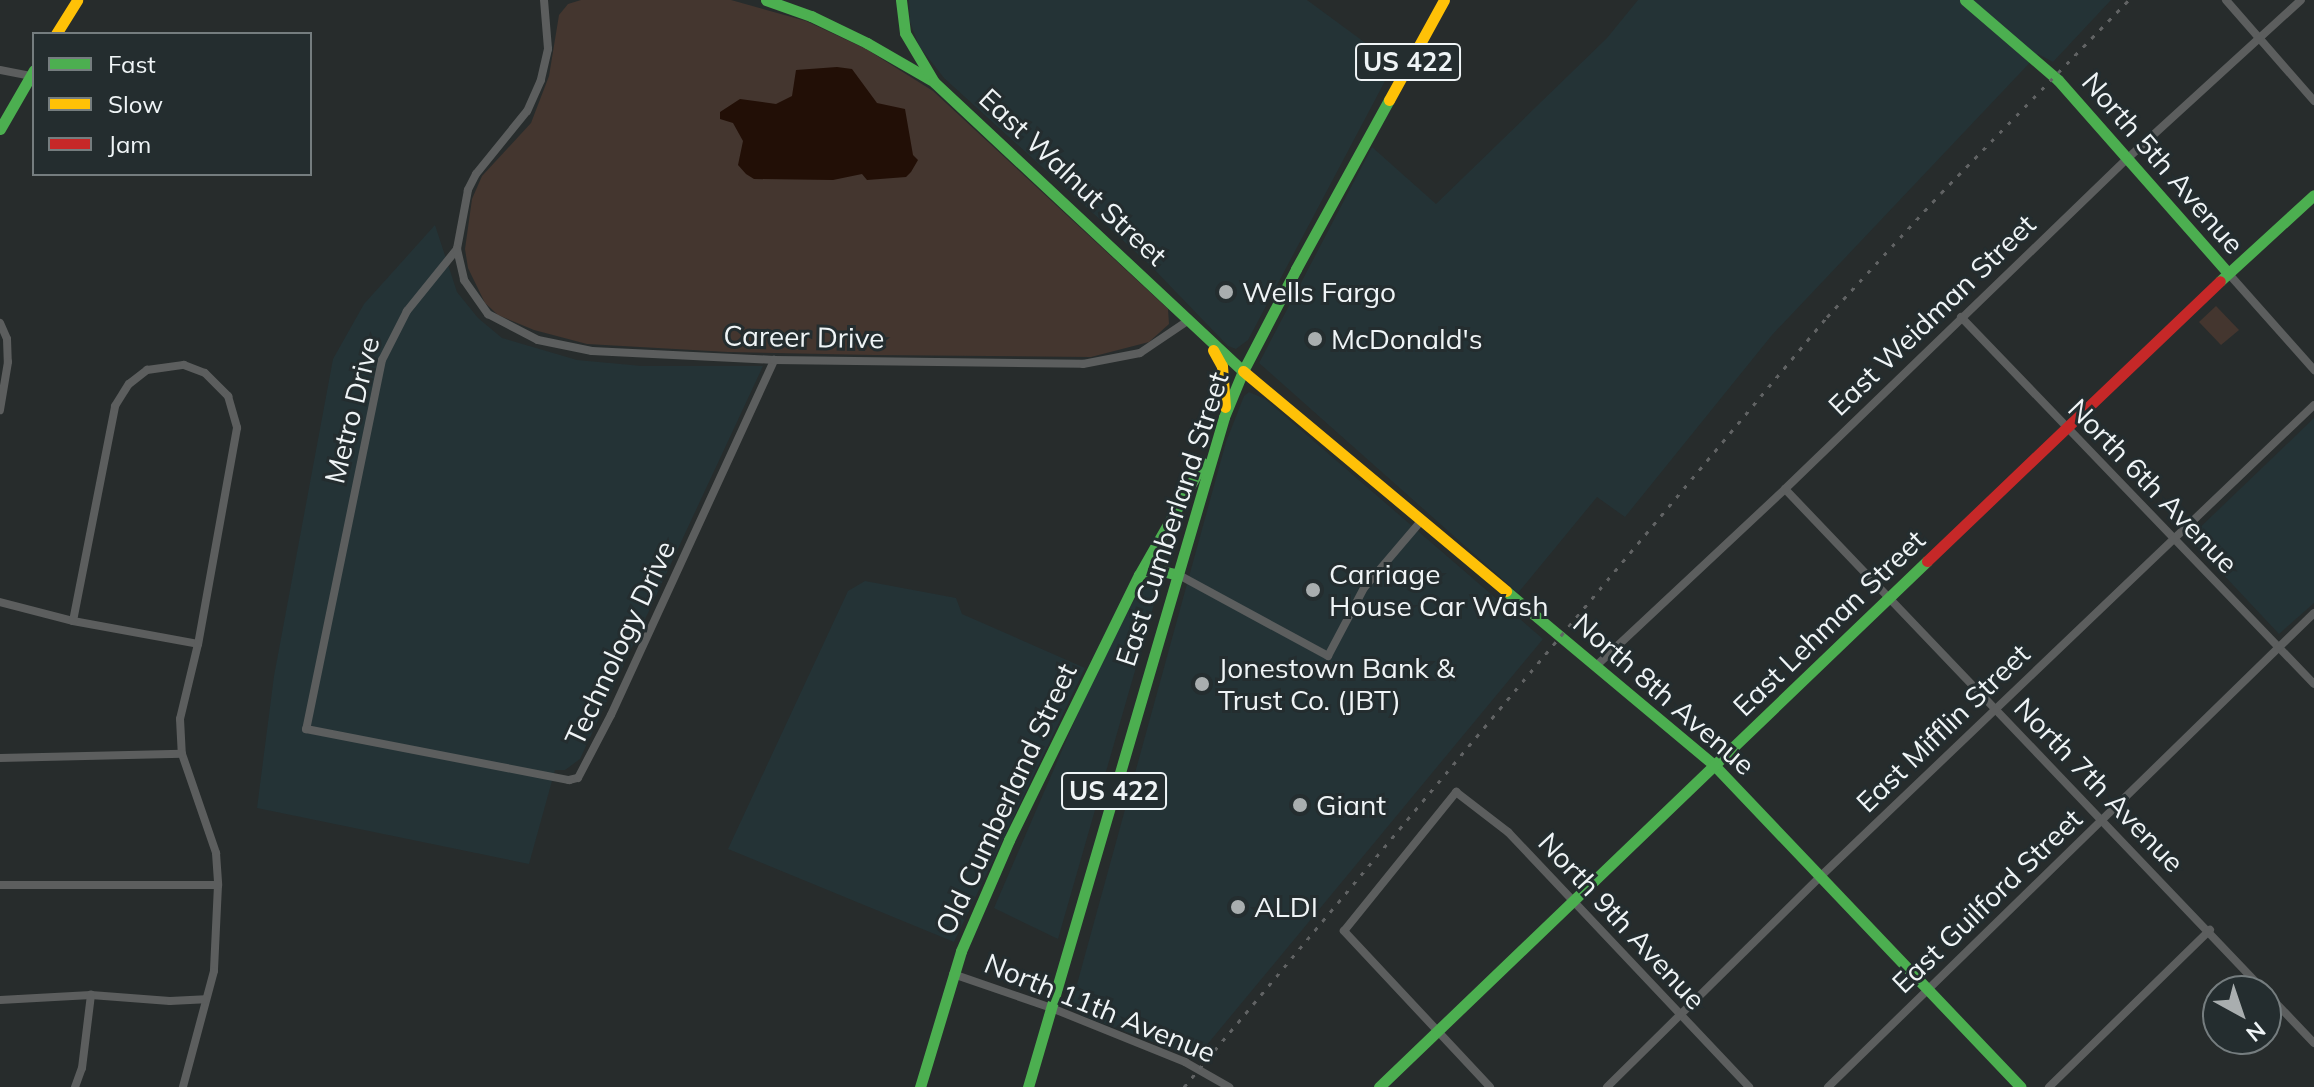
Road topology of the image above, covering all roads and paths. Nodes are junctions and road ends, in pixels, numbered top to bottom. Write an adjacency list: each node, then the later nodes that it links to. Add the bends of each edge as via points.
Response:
1 (77, 0): 9 (main road)
2 (544, 0): 18 (street, Metro Drive, via 549,31 541,80 527,111 468,190)
3 (766, 0): 13 (main road, via 867,43)
4 (901, 0): 13 (main road, East Walnut Street / US 422, via 905,33)
5 (1444, 0): 26 (main road, East Cumberland Street / US 422)
6 (1965, 0): 16 (main road, North 5th Avenue, via 2058,80)
7 (2226, 0): 10 (street)
8 (2301, 0): 10 (street, East Weidman Street)
9 (57, 32)
10 (2259, 37): 14 (street); 16 (street, East Weidman Street)
11 (0, 70): 12 (street)
12 (32, 73): 15 (main road)
13 (934, 82): 21 (main road, East Walnut Street / US 422)
14 (2314, 101)
15 (0, 129)
16 (2128, 158): 19 (main road, North 5th Avenue); 20 (street, East Weidman Street)
17 (2314, 195): 19 (main road, East Lehman Street)
18 (457, 249): 24 (street, Career Drive, via 461,270 479,304 505,325 538,340 592,351); 46 (street, Metro Drive, via 407,311 382,360)
19 (2228, 273): 25 (street, North 5th Avenue); 30 (main road, East Lehman Street)
20 (1961, 317): 30 (street, North 6th Avenue); 32 (street, East Weidman Street)
21 (1189, 320): 23 (main road, East Walnut Street / US 422); 24 (street, Career Drive, via 1140,353 1083,364)
22 (0, 323): 28 (street, via 8,362)
23 (1204, 336): 26 (main road, East Walnut Street); 29 (main road, US 422, via 1222,366)
24 (774, 360): 46 (street, Technology Drive, via 578,778)
25 (2314, 370)
26 (1243, 371): 29 (main road, East Cumberland Street / US 422); 33 (main road, North 8th Avenue)
27 (2314, 405): 34 (street, East Mifflin Street)
28 (0, 410)
29 (1224, 417): 31 (main road, East Cumberland Street / US 422)
30 (2067, 428): 34 (street, North 6th Avenue); 37 (main road, East Lehman Street)
31 (1218, 438): 35 (main road, East Cumberland Street / US 422); 36 (main road, Old Cumberland Street)
32 (1785, 489): 37 (street, North 7th Avenue); 43 (street, East Weidman Street)
33 (1421, 521): 35 (street, via 1364,588 1328,656); 43 (main road, North 8th Avenue)
34 (2174, 540): 42 (street, North 6th Avenue); 45 (street, East Mifflin Street)
35 (1176, 574): 36 (main road, via 1149,568); 61 (main road, East Cumberland Street / US 422)
36 (1139, 575): 56 (main road, Old Cumberland Street, via 1009,840)
37 (1892, 598): 45 (street, North 7th Avenue); 49 (main road, East Lehman Street)
38 (0, 602): 40 (street)
39 (2314, 613): 42 (street, East Guilford Street)
40 (73, 621): 41 (street); 41 (street, via 115,406 129,384 147,370 184,365 217,383 228,396 237,428)
41 (198, 644): 47 (street, via 180,719)
42 (2279, 648): 44 (street, North 6th Avenue); 50 (street, East Guilford Street)
43 (1597, 665): 49 (main road, North 8th Avenue)
44 (2314, 684)
45 (1996, 708): 50 (street, North 7th Avenue); 51 (street, East Mifflin Street)
46 (306, 729)
47 (182, 754): 48 (street); 53 (street, via 216,853)
48 (0, 758)
49 (1715, 766): 51 (main road, North 8th Avenue); 54 (main road, East Lehman Street)
50 (2102, 820): 55 (street, North 7th Avenue); 57 (street, East Guilford Street)
51 (1822, 875): 57 (main road, North 8th Avenue); 62 (street, East Mifflin Street)
52 (0, 885): 53 (street)
53 (218, 885): 59 (street, via 214,971)
54 (1572, 901): 62 (street, North 9th Avenue); 63 (main road, East Lehman Street); 63 (street, North 9th Avenue, via 1508,832 1456,792 1344,931)
55 (2210, 930): 64 (street, North 7th Avenue); 76 (street)
56 (953, 974): 61 (street, North 11th Avenue); 67 (main road, Old Cumberland Street)
57 (1929, 988): 74 (street, East Guilford Street); 75 (main road, North 8th Avenue)
58 (91, 995): 59 (street); 60 (street); 65 (street)
59 (205, 999): 66 (street)
60 (0, 1000)
61 (1049, 1007): 68 (main road, East Cumberland Street / US 422); 69 (street, North 11th Avenue, via 1185,1062)
62 (1681, 1015): 72 (street, East Mifflin Street); 73 (street, North 9th Avenue)
63 (1438, 1031): 70 (main road, East Lehman Street); 71 (street)
64 (2314, 1043)
65 (75, 1087)
66 (183, 1087)
67 (920, 1087)
68 (1028, 1087)
69 (1229, 1087)
70 (1379, 1087)
71 (1490, 1087)
72 (1607, 1087)
73 (1749, 1087)
74 (1828, 1087)
75 (2021, 1087)
76 (2049, 1087)

